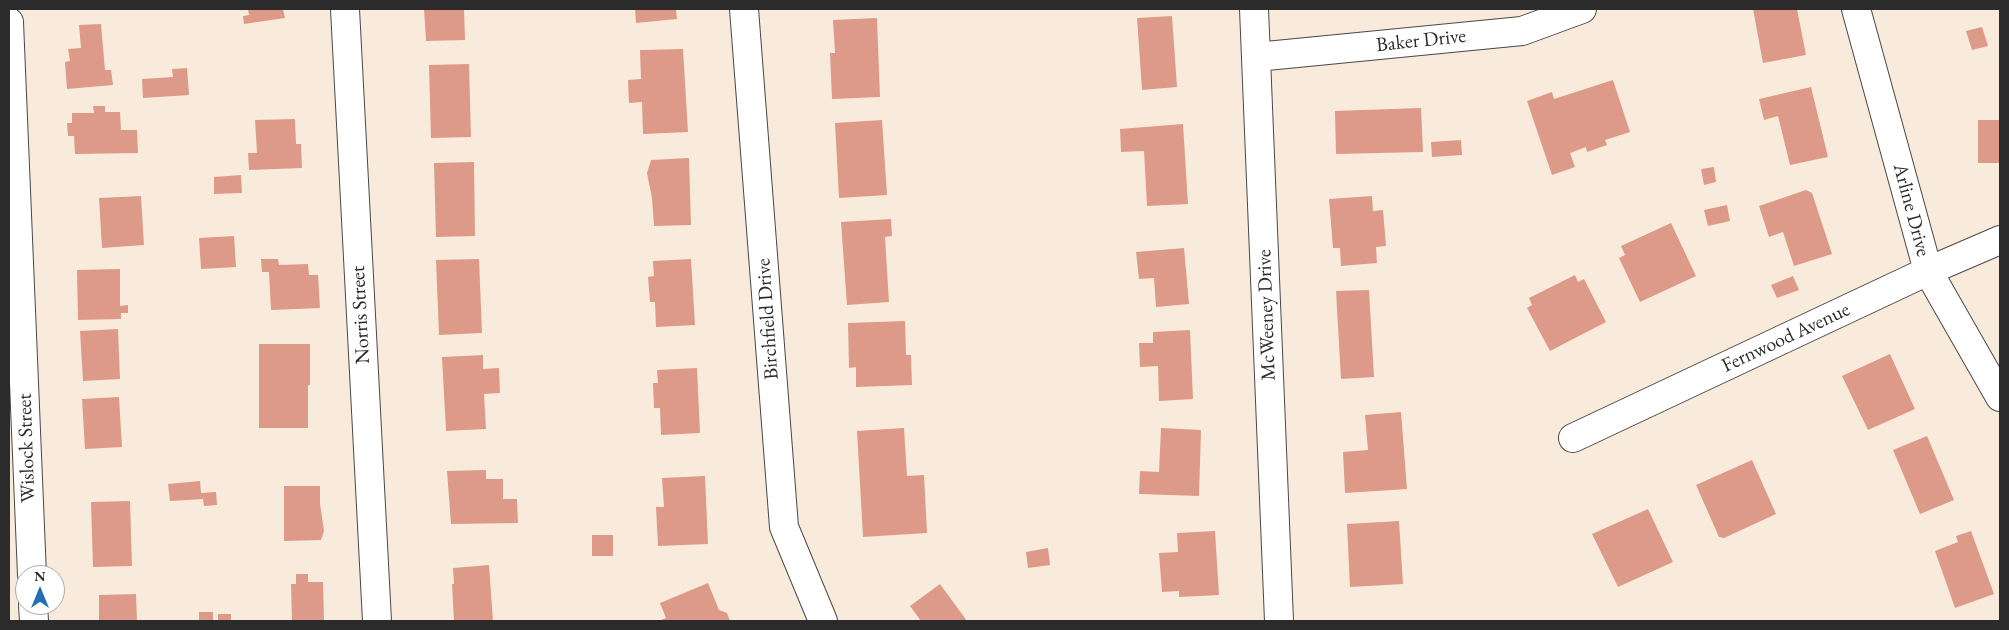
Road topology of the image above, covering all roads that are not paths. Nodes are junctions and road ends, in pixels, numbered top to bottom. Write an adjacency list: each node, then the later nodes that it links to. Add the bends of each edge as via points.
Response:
1 (345, 9): 14 (street, Norris Street)
2 (744, 9): 15 (street, Birchfield Drive, via 784,527)
3 (1254, 9): 7 (street, McWeeney Drive)
4 (1582, 9): 7 (street, Baker Drive, via 1522,31)
5 (1856, 9): 9 (street, Arline Drive)
6 (9, 22): 10 (street, Wislock Street)
7 (1256, 57): 16 (street, McWeeney Drive)
8 (2000, 240): 9 (street, Fernwood Avenue)
9 (1928, 271): 11 (street, Arline Drive); 12 (street, Fernwood Avenue)
10 (16, 343): 13 (street, Wislock Street)
11 (2000, 397)
12 (1573, 438)
13 (31, 565)
14 (377, 621)
15 (823, 621)
16 (1279, 621)

